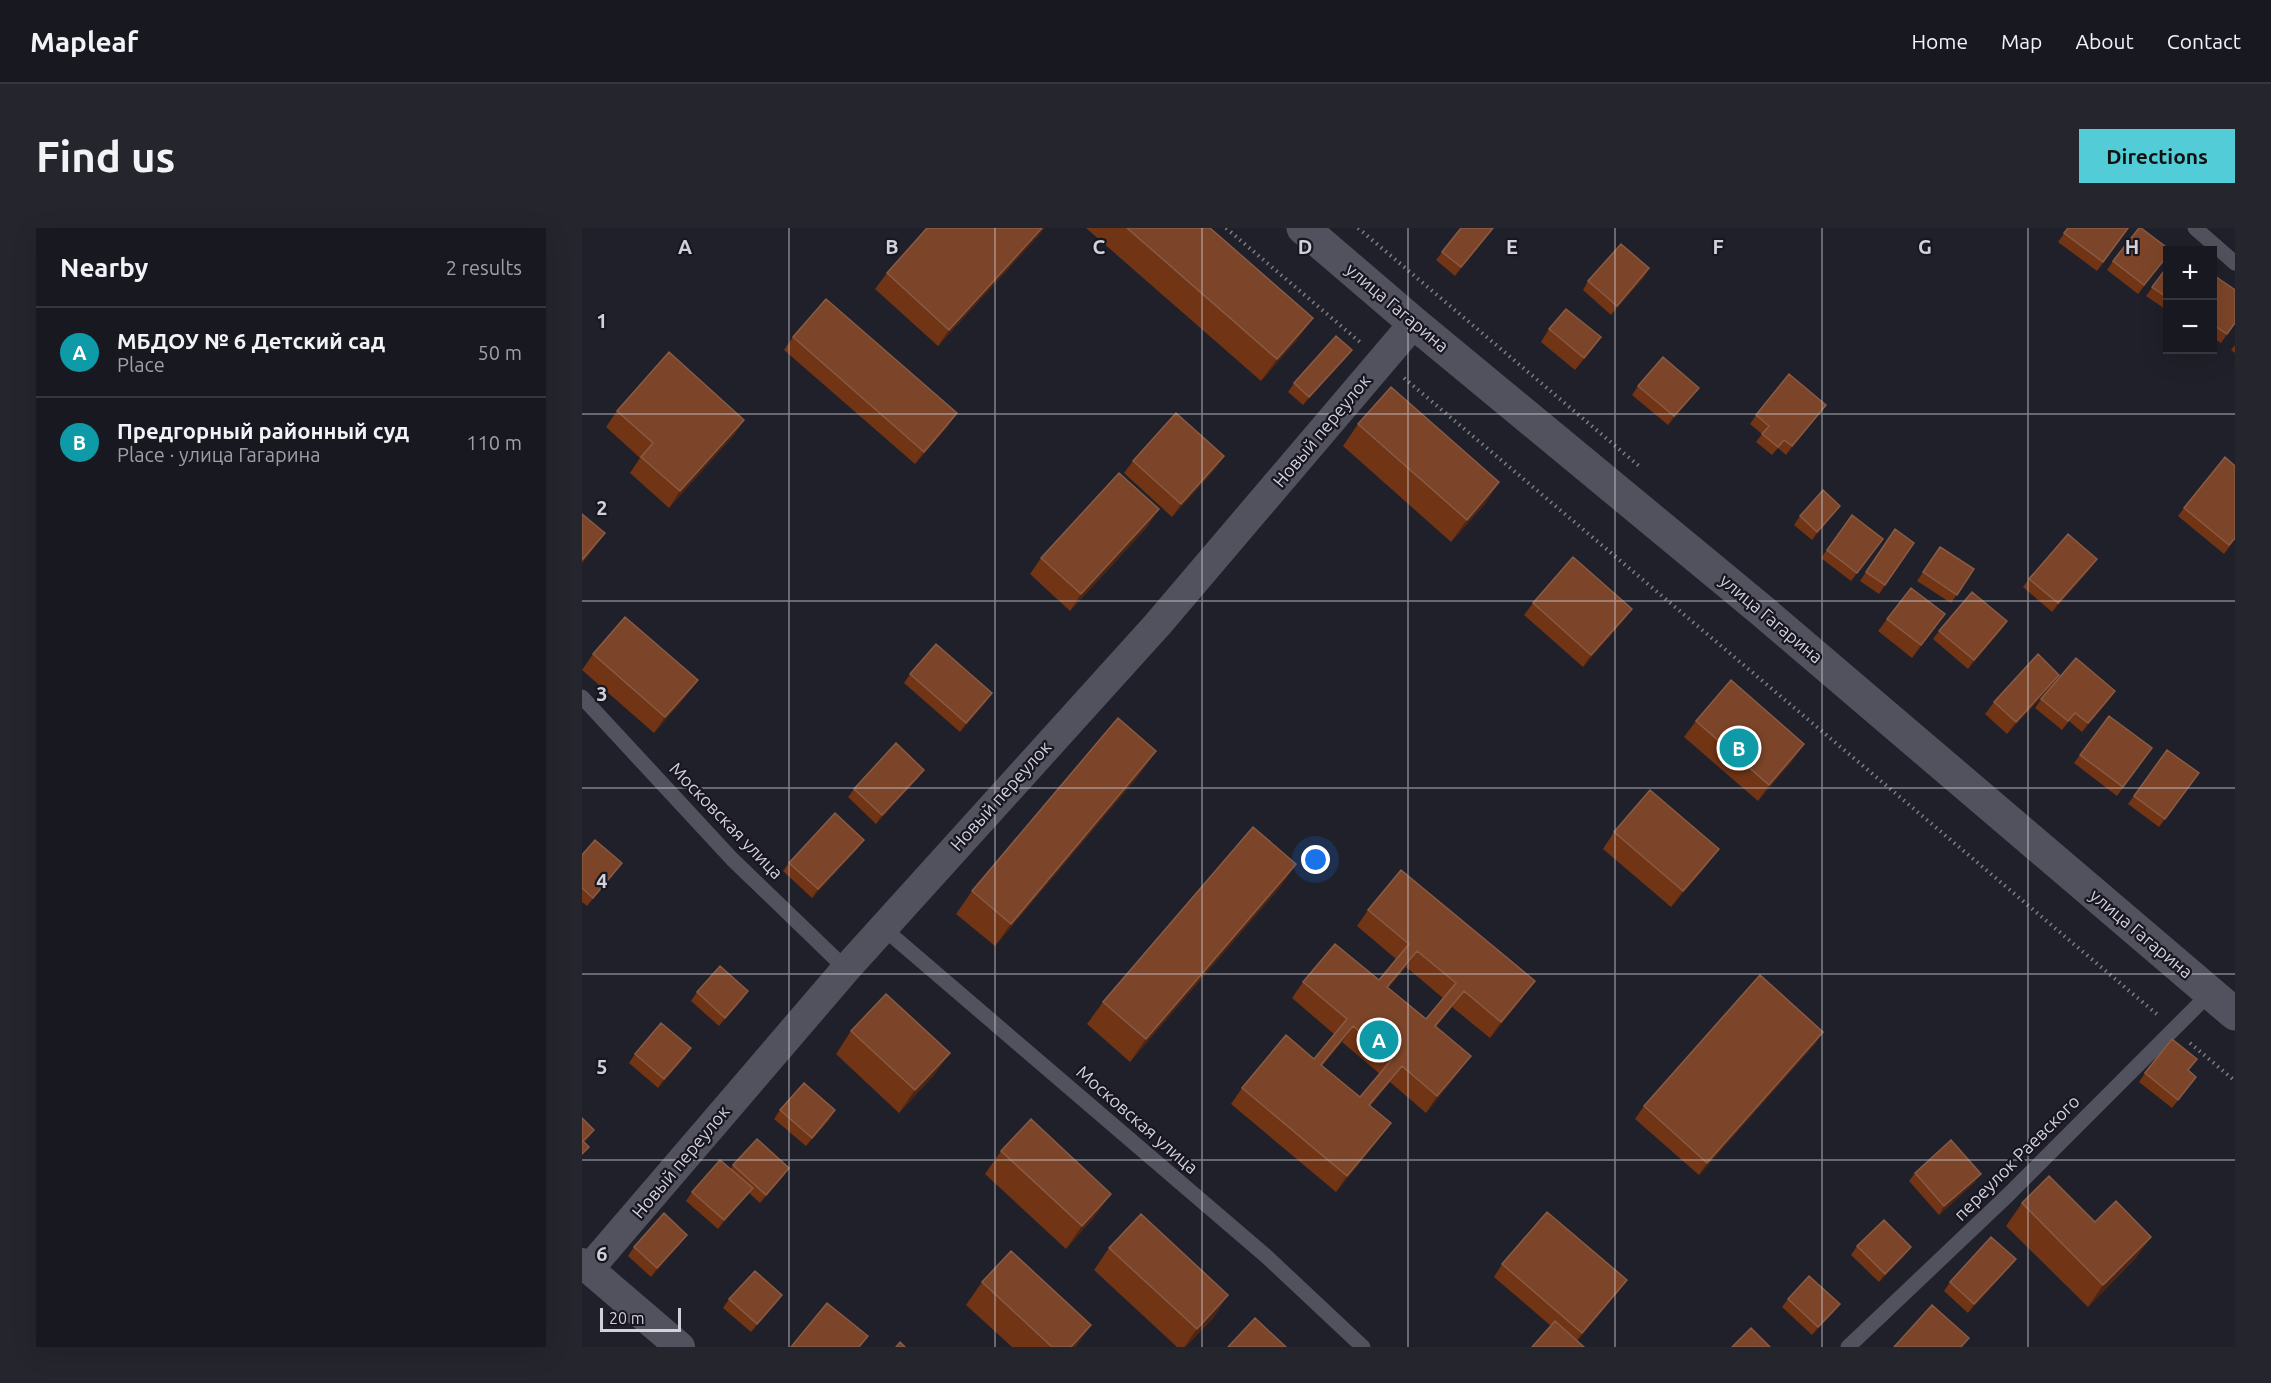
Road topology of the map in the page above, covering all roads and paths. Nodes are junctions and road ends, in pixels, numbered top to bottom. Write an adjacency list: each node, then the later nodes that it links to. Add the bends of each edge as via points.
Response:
1 (1226, 228): 6 (path)
2 (1304, 228): 5 (street, улица Гагарина)
3 (2194, 228): 4 (lane)
4 (2235, 263)
5 (1414, 323): 6 (street, Новый переулок); 10 (street, улица Гагарина, via 1760,609)
6 (1382, 360): 8 (street, Новый переулок, via 1158,624); 12 (path)
7 (582, 697): 9 (lane, Московская улица, via 732,859)
8 (882, 927): 9 (street, Новый переулок); 16 (lane, Московская улица, via 1266,1256)
9 (846, 969): 14 (street, Новый переулок)
10 (2210, 993): 11 (street, улица Гагарина); 12 (lane, переулок Раевского)
11 (2235, 1014)
12 (2174, 1029): 13 (path); 17 (lane, переулок Раевского)
13 (2235, 1081)
14 (586, 1266): 15 (street)
15 (680, 1347)
16 (1362, 1347)
17 (1848, 1347)

